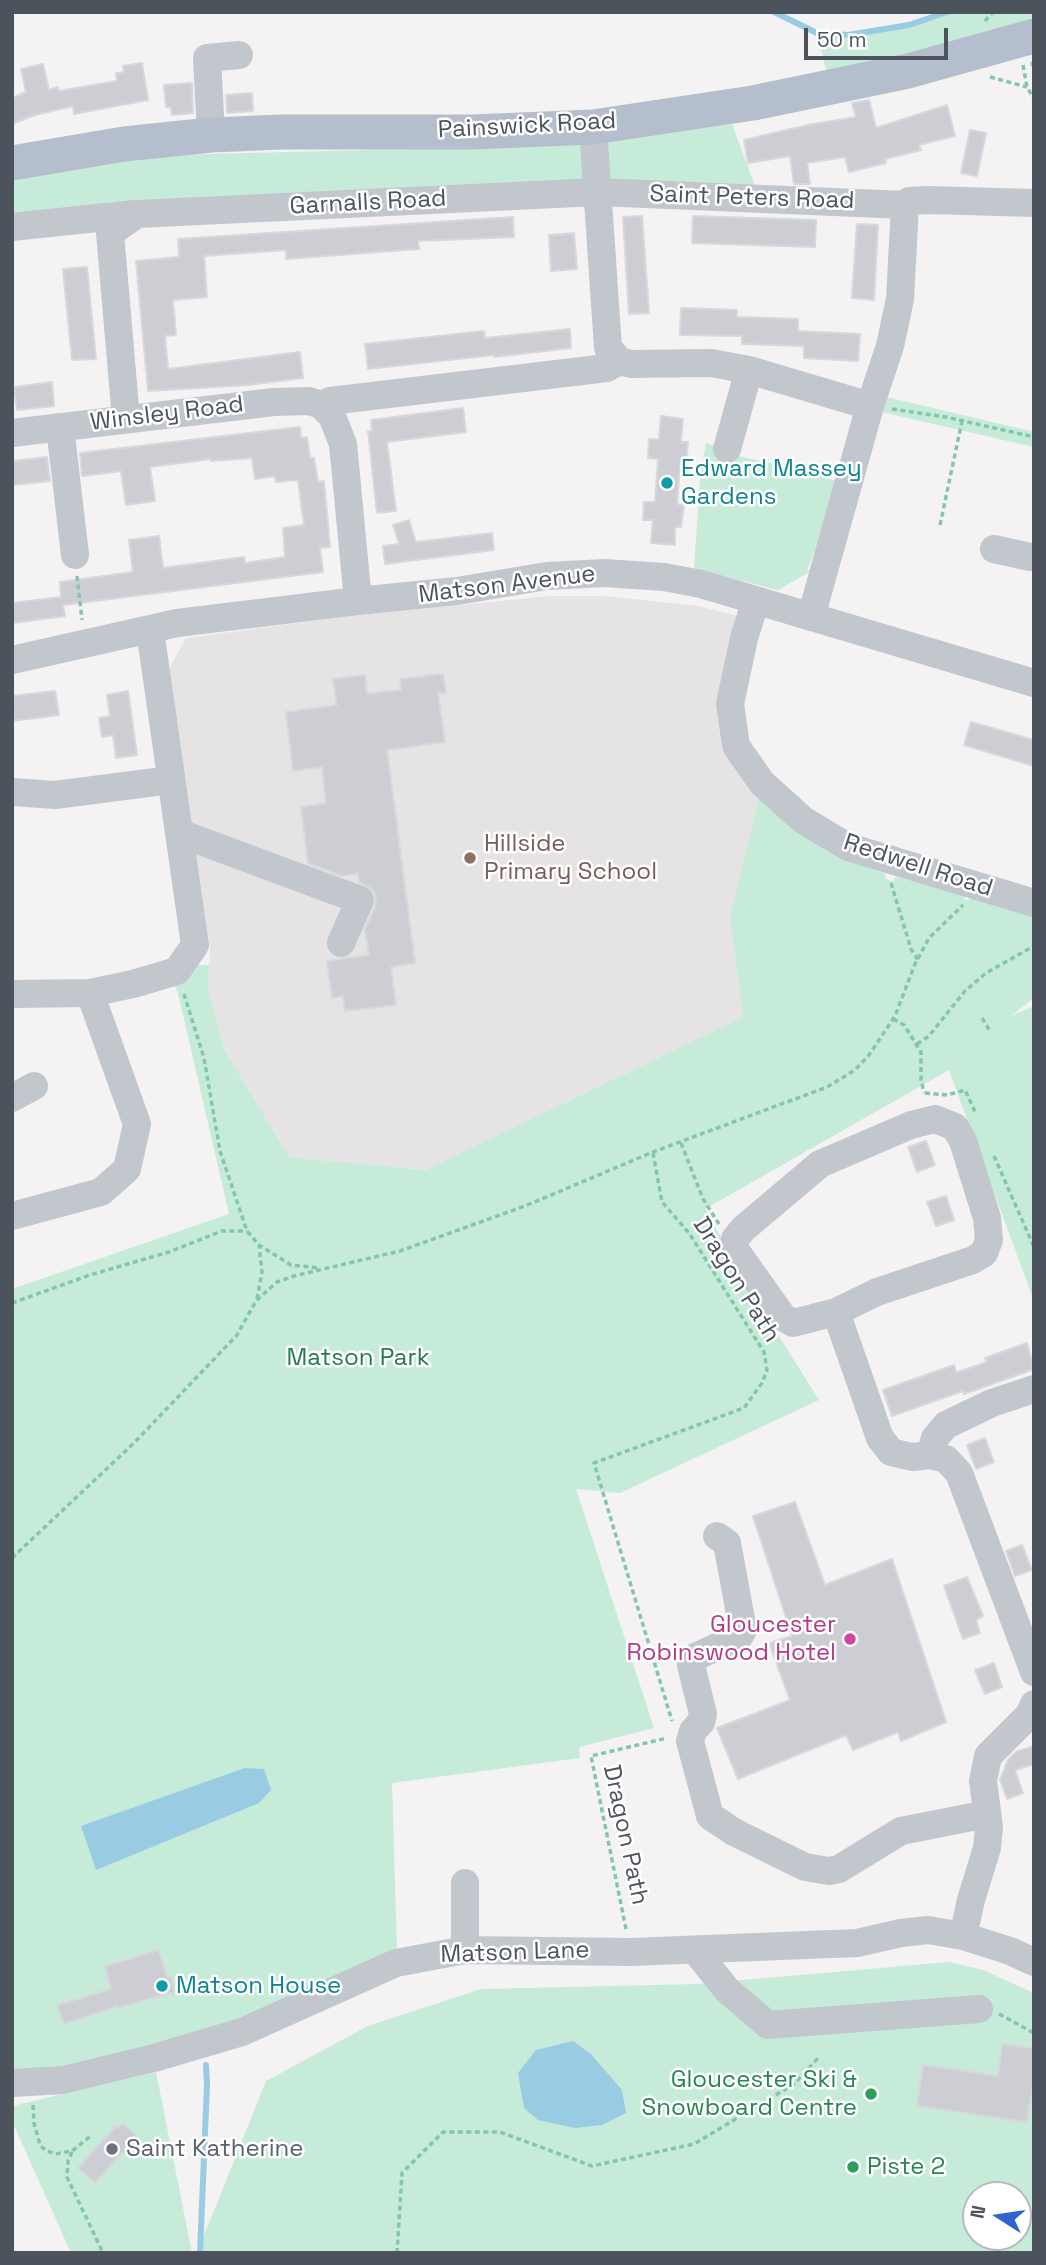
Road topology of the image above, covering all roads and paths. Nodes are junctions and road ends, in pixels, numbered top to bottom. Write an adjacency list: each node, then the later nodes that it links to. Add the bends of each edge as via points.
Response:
1 (1029, 37): 3 (path, via 1022,57); 4 (main road, Painswick Road, via 908,71 718,109)
2 (239, 55): 5 (street, via 207,58)
3 (1034, 99)
4 (593, 127): 5 (main road, Painswick Road); 7 (street)
5 (211, 135): 6 (main road, Painswick Road)
6 (12, 163)
7 (598, 192): 9 (street, Saint Peters Road); 10 (street, Garnalls Road); 12 (street, via 608,348)
8 (1034, 203): 9 (street, Saint Peters Road, via 928,200)
9 (905, 205): 15 (street, via 900,299)
10 (137, 214): 11 (street, Garnalls Road); 16 (street, via 110,233)
11 (12, 227)
12 (620, 361): 13 (street, via 711,363); 14 (street, Winsley Road, via 607,368)
13 (749, 370): 15 (street); 21 (street)
14 (321, 405): 16 (street, Winsley Road, via 274,401); 27 (street, via 332,416 343,444)
15 (870, 407): 17 (path); 28 (street)
16 (126, 419): 18 (street, Winsley Road)
17 (962, 421): 20 (path); 22 (path)
18 (60, 427): 19 (street, Winsley Road); 25 (street)
19 (12, 433)
20 (1034, 437)
21 (727, 449)
22 (940, 525)
23 (993, 549): 24 (street)
24 (1032, 552)
25 (75, 555): 30 (path)
26 (756, 600): 27 (street, Matson Avenue, via 664,577 604,573); 28 (street, Matson Avenue); 36 (street, Redwell Road, via 730,704 736,746 762,783 803,820 848,847)
27 (358, 601): 29 (street, Matson Avenue)
28 (811, 617): 32 (street, Matson Avenue)
29 (150, 630): 30 (street, Matson Avenue); 33 (street)
30 (86, 643): 31 (street, Matson Avenue)
31 (12, 660)
32 (1034, 683)
33 (171, 780): 34 (street, via 55,795); 35 (street)
34 (12, 792)
35 (178, 833): 39 (street, via 360,900); 42 (street, via 195,945)
36 (887, 858): 37 (street, Redwell Road); 41 (path, via 896,901)
37 (975, 886): 38 (street, Redwell Road); 41 (path, via 963,905 929,938)
38 (1034, 904)
39 (341, 943)
40 (1034, 946): 48 (path, via 986,973)
41 (918, 960): 46 (path)
42 (177, 971): 43 (street); 53 (path, via 204,1058 220,1151)
43 (90, 993): 44 (street); 52 (street, via 137,1124 127,1169 101,1192)
44 (12, 994)
45 (982, 1018): 47 (path)
46 (893, 1019): 48 (path, via 904,1025); 50 (path, via 861,1065 827,1087)
47 (990, 1031)
48 (917, 1044): 49 (path)
49 (925, 1093)
50 (681, 1143): 51 (path); 54 (path, via 703,1199 727,1236)
51 (653, 1152): 56 (path, via 525,1206 400,1251); 66 (path, Dragon Path, via 662,1202 689,1233 764,1352 767,1370 744,1408 594,1463)
52 (12, 1216)
53 (247, 1231): 55 (path); 58 (path, via 222,1231)
54 (735, 1239): 59 (street, via 734,1248 783,1318 793,1323); 59 (street, via 820,1164 926,1120 955,1127 987,1218 989,1240 984,1253)
55 (260, 1245): 56 (path, via 291,1265); 57 (path, via 262,1272)
56 (326, 1269): 57 (path, via 277,1282)
57 (256, 1301): 63 (path, via 236,1335 134,1443)
58 (12, 1303)
59 (836, 1312): 61 (street, via 880,1438 891,1452)
60 (1034, 1389): 61 (street, via 946,1425 935,1438)
61 (930, 1455): 64 (street, via 946,1459 959,1473)
62 (717, 1536): 68 (street, via 727,1543 744,1630 739,1637 695,1657 691,1665 703,1714 690,1741 710,1816 806,1867 829,1871 901,1831)
63 (12, 1558)
64 (1034, 1672)
65 (1034, 1704): 68 (street, via 1029,1715 988,1756 983,1781)
66 (672, 1723)
67 (676, 1736): 73 (path, Dragon Path, via 591,1756)
68 (986, 1814): 70 (street, via 987,1848)
69 (465, 1883): 71 (street)
70 (963, 1936): 72 (street, Matson Lane, via 928,1930 857,1943); 74 (street, Matson Lane)
71 (465, 1950): 73 (street, Matson Lane); 78 (street, Matson Lane, via 396,1963 242,2032 63,2081)
72 (695, 1950): 73 (street, Matson Lane); 75 (street, via 727,1990 768,2025)
73 (631, 1952)
74 (1034, 1962)
75 (979, 2009): 76 (path, via 1005,2016)
76 (1034, 2033)
77 (818, 2058): 82 (path, via 794,2084 694,2144 592,2166 500,2132 443,2132 402,2173)
78 (21, 2083): 80 (path, via 40,2146 55,2154)
79 (92, 2135): 80 (path)
80 (72, 2151): 81 (path, via 67,2177)
81 (103, 2253)
82 (397, 2253)

